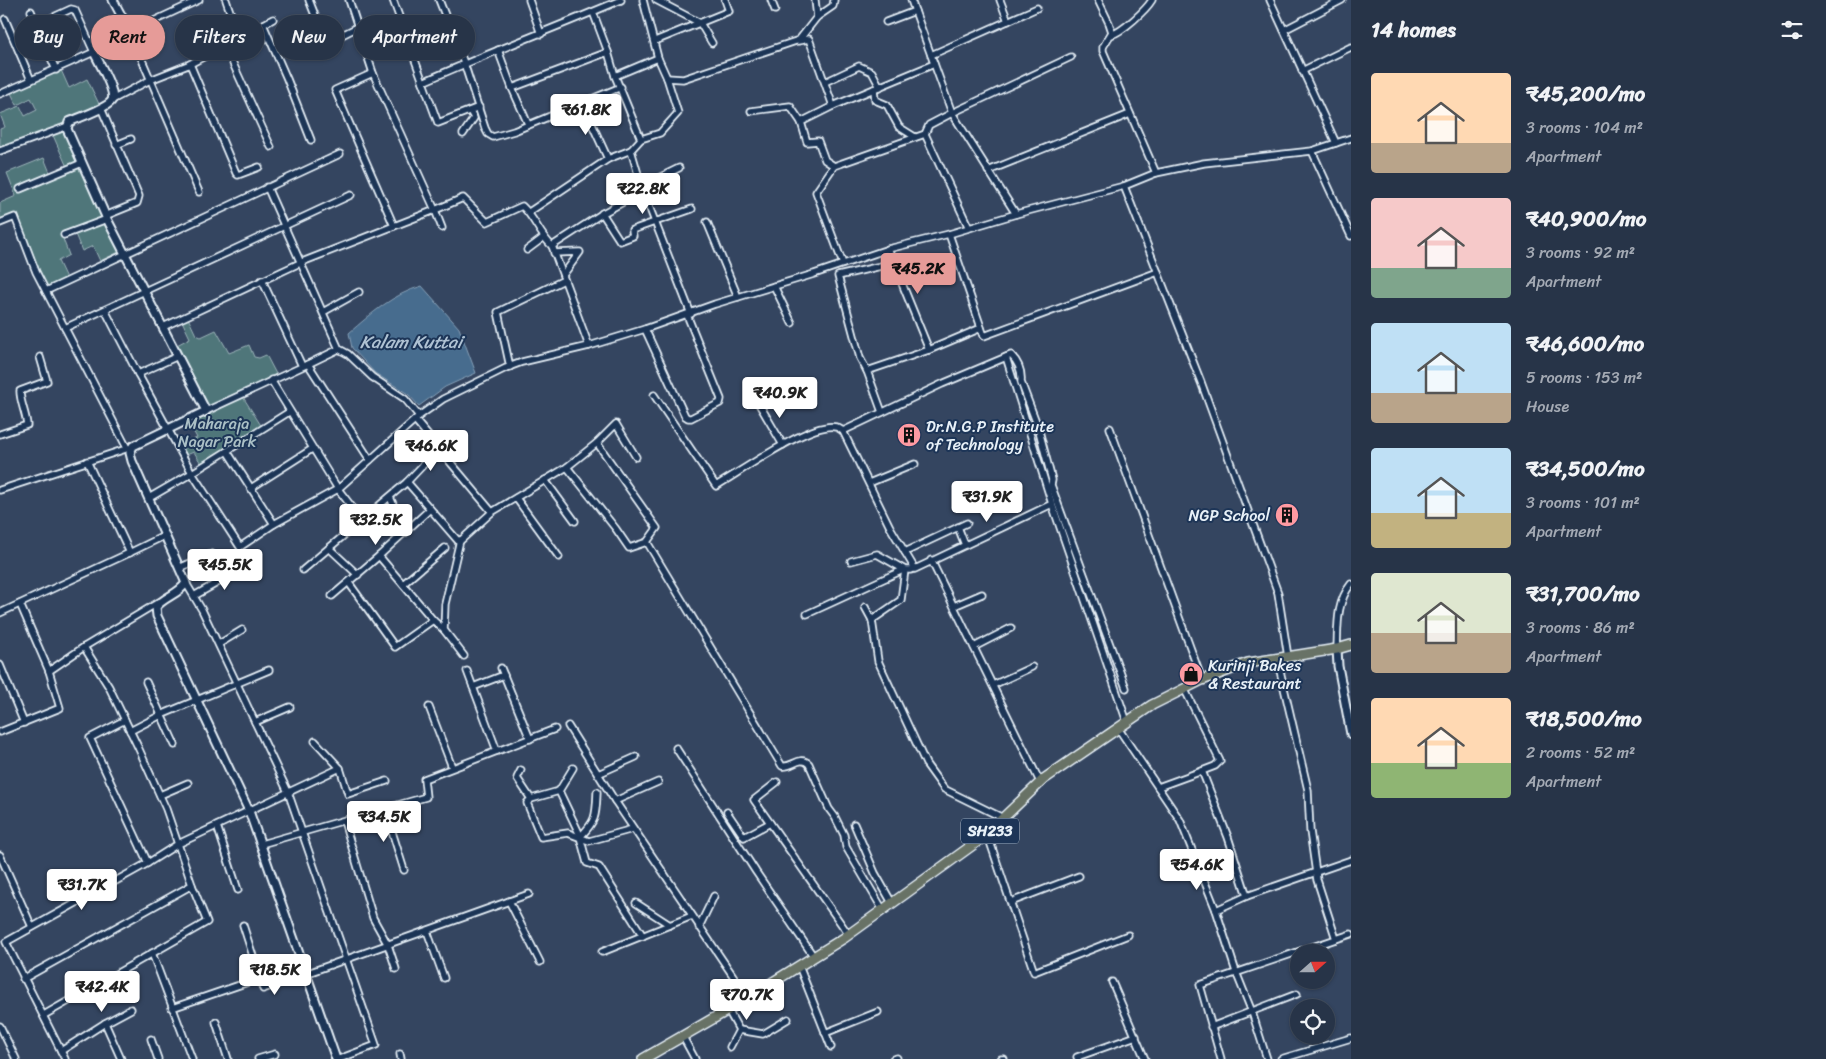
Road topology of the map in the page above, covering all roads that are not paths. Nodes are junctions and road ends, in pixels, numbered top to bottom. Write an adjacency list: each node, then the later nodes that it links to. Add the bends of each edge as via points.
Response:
1 (113, 0): 30 (street)
2 (199, 0): 34 (street)
3 (226, 0): 31 (street)
4 (309, 0): 32 (street)
5 (349, 0): 33 (street)
6 (392, 0): 76 (street)
7 (439, 0): 66 (street)
8 (528, 0): 45 (street)
9 (621, 0): 26 (street)
10 (643, 0): 47 (street)
11 (656, 0): 40 (street)
12 (725, 0): 40 (street, via 729,11)
13 (771, 0): 23 (street)
14 (815, 0): 35 (street)
15 (834, 0): 35 (street, via 832,6)
16 (911, 0): 25 (street)
17 (1000, 0): 39 (street)
18 (1098, 0): 46 (street, via 1110,23)
19 (1152, 0): 46 (street, via 1123,29)
20 (1270, 0): 44 (street)
21 (1342, 0): 44 (street)
22 (1037, 8): 39 (street)
23 (775, 10)
24 (31, 11): 27 (street)
25 (915, 11): 38 (street); 55 (street)
26 (593, 12): 45 (street); 53 (street)
27 (33, 15)
28 (57, 15): 29 (street, via 71,9)
29 (76, 15)
30 (121, 15)
31 (231, 15)
32 (315, 15)
33 (354, 15)
34 (165, 16)
35 (817, 17): 48 (street)
36 (5, 19): 74 (street)
37 (273, 19): 41 (street)
38 (886, 22)
39 (1008, 22): 55 (street)
40 (700, 23): 47 (street); 49 (street)
41 (264, 24)
42 (81, 25): 50 (street)
43 (264, 26): 100 (street)
44 (1284, 30): 70 (street)
45 (542, 34): 52 (street)
46 (1111, 35): 90 (street, via 1103,51)
47 (655, 40): 58 (street)
48 (798, 41): 73 (street, via 683,79); 77 (street, via 809,39)
49 (712, 44)
50 (91, 46)
51 (1351, 47): 70 (street)
52 (498, 50): 66 (street); 79 (street)
53 (608, 52): 57 (street); 59 (street)
54 (91, 53): 69 (street)
55 (931, 55): 68 (street)
56 (1071, 57): 89 (street)
57 (591, 58): 59 (street); 79 (street)
58 (658, 58): 72 (street); 73 (street)
59 (610, 59): 72 (street)
60 (52, 60): 69 (street)
61 (98, 60): 82 (street, via 113,94)
62 (142, 60): 75 (street)
63 (198, 60): 67 (street)
64 (231, 60): 103 (street)
65 (369, 60): 71 (street)
66 (464, 63): 76 (street); 85 (street)
67 (190, 64): 75 (street); 111 (street, via 236,173 243,174)
68 (934, 64): 80 (street); 89 (street)
69 (56, 70): 74 (street)
70 (1302, 70): 101 (street)
71 (373, 73): 122 (street); 131 (street, via 335,90)
72 (615, 76): 78 (street)
73 (668, 78): 99 (street, via 678,113 660,133)
74 (31, 80): 81 (street)
75 (150, 80): 82 (street); 119 (street)
76 (423, 82): 87 (street, via 438,123)
77 (824, 82): 80 (street, via 859,66 872,72); 84 (street)
78 (621, 87): 83 (street); 99 (street)
79 (512, 88): 92 (street)
80 (877, 88): 84 (street); 96 (street, via 875,100 887,105 899,127)
81 (0, 94)
82 (112, 100): 86 (street)
83 (578, 106): 92 (street); 108 (street, via 591,122)
84 (833, 106): 91 (street)
85 (479, 107): 87 (street); 92 (street, via 485,128 493,137)
86 (101, 108): 93 (street, via 69,122); 102 (street)
87 (470, 110): 94 (street, via 474,118)
88 (752, 111): 91 (street, via 790,106)
89 (952, 112): 95 (street, via 929,125); 113 (street)
90 (1130, 114): 113 (street); 114 (street)
91 (801, 122): 110 (street, via 807,142 818,141 826,160)
92 (528, 124)
93 (68, 126): 105 (street); 109 (street)
94 (463, 134)
95 (925, 134): 96 (street); 133 (street)
96 (914, 137): 110 (street)
97 (1351, 138): 101 (street)
98 (131, 139): 102 (street)
99 (641, 139): 104 (street)
100 (311, 140)
101 (1336, 143): 106 (street)
102 (116, 145): 126 (street, via 139,201)
103 (271, 148)
104 (631, 150): 108 (street); 117 (street)
105 (0, 151)
106 (1312, 151): 114 (street, via 1204,163); 136 (street)
107 (340, 154): 116 (street)
108 (608, 159): 123 (street)
109 (82, 163): 118 (street); 126 (street)
110 (834, 166): 145 (street, via 816,192)
111 (259, 167)
112 (678, 168): 117 (street)
113 (988, 171): 125 (street)
114 (1156, 172): 115 (street)
115 (1124, 186): 125 (street); 146 (street)
116 (267, 187): 130 (street); 142 (street)
117 (642, 188): 124 (street); 127 (street)
118 (20, 189)
119 (199, 192)
120 (351, 195): 130 (street)
121 (692, 209): 127 (street)
122 (435, 210): 123 (street, via 463,198 487,222 522,206); 131 (street); 132 (street)
123 (529, 212): 137 (street)
124 (602, 213): 127 (street, via 620,241 632,236 632,230); 138 (street)
125 (1016, 214): 133 (street)
126 (106, 217): 135 (street); 142 (street)
127 (655, 222): 156 (street)
128 (707, 222): 153 (street)
129 (0, 223): 150 (street, via 15,217)
130 (285, 225): 143 (street); 151 (street)
131 (394, 226): 143 (street)
132 (442, 228)
133 (968, 228): 134 (street)
134 (949, 234): 139 (street); 160 (street)
135 (64, 235)
136 (1351, 236)
137 (543, 238): 138 (street); 140 (street)
138 (552, 246): 141 (street)
139 (888, 249): 144 (street); 145 (street)
140 (527, 250)
141 (554, 253): 147 (street); 147 (street, via 580,252)
142 (125, 254): 150 (street); 151 (street)
143 (302, 262): 148 (street); 155 (street)
144 (894, 263): 164 (street); 170 (street, via 838,276 860,358)
145 (843, 264): 149 (street)
146 (1158, 272): 160 (street, via 984,336); 256 (street, via 1202,382 1278,593)
147 (563, 278): 162 (street); 169 (street, via 498,312)
148 (262, 280): 158 (street); 168 (street)
149 (774, 286): 153 (street); 157 (street)
150 (46, 291): 159 (street)
151 (145, 292): 154 (street); 158 (street)
152 (358, 292): 155 (street)
153 (738, 297): 156 (street)
154 (105, 310): 159 (street); 171 (street)
155 (323, 312): 163 (street)
156 (689, 315): 161 (street); 161 (street, via 721,399 720,403 691,418 685,416)
157 (792, 322)
158 (163, 327): 165 (street)
159 (64, 328): 185 (street)
160 (981, 328): 164 (street)
161 (645, 329): 162 (street)
162 (589, 346): 169 (street)
163 (339, 349): 168 (street); 178 (street, via 405,399)
164 (929, 350): 170 (street)
165 (178, 356): 171 (street); 175 (street)
166 (1006, 357): 177 (street); 204 (street); 268 (street, via 1011,355 1016,359 1022,375 1021,382 1038,427 1051,485)
167 (40, 358): 182 (street, via 47,381 20,391 27,425)
168 (305, 365): 172 (street); 190 (street)
169 (510, 367): 178 (street, via 443,399)
170 (867, 371): 177 (street)
171 (138, 374): 180 (street)
172 (271, 380): 175 (street); 176 (street)
173 (654, 395): 184 (street, via 716,486)
174 (759, 404): 184 (street)
175 (206, 411): 180 (street)
176 (289, 412): 187 (street); 188 (street)
177 (882, 412): 181 (street)
178 (417, 418): 186 (street); 190 (street)
179 (1110, 428): 263 (street)
180 (169, 430): 185 (street); 194 (street)
181 (843, 431): 184 (street, via 835,427 820,429); 197 (street)
182 (0, 434)
183 (597, 443): 189 (street, via 616,424); 193 (street); 215 (street, via 657,528)
184 (784, 445)
185 (130, 447): 191 (street); 202 (street, via 132,461)
186 (438, 448): 196 (street); 206 (street)
187 (312, 450): 198 (street); 199 (street)
188 (227, 451): 194 (street); 198 (street)
189 (636, 457)
190 (370, 460): 199 (street)
191 (88, 461): 200 (street); 220 (street)
192 (915, 464): 197 (street)
193 (567, 467): 195 (street); 215 (street, via 629,548)
194 (192, 473): 202 (street); 210 (street, via 240,547)
195 (545, 480): 203 (street); 208 (street)
196 (407, 482): 201 (street); 205 (street)
197 (869, 483): 219 (street)
198 (250, 488): 210 (street)
199 (338, 489): 207 (street); 210 (street)
200 (0, 490)
201 (390, 497): 207 (street); 212 (street)
202 (149, 498): 213 (street)
203 (516, 498): 206 (street); 223 (street)
204 (1052, 504): 216 (street); 276 (street)
205 (430, 509): 212 (street); 214 (street)
206 (492, 512): 214 (street)
207 (362, 520): 217 (street)
208 (575, 521)
209 (967, 523): 211 (street)
210 (274, 524)
211 (958, 527): 216 (street); 219 (street)
212 (405, 533): 222 (street)
213 (166, 535): 220 (street); 226 (street)
214 (460, 540): 249 (street, via 445,604)
215 (648, 542): 337 (street, via 782,766 801,760 809,764 844,835 846,847)
216 (965, 545): 225 (street)
217 (329, 548): 229 (street); 231 (street)
218 (445, 548): 234 (street)
219 (905, 552): 228 (street)
220 (130, 553): 240 (street)
221 (212, 554): 226 (street)
222 (380, 556): 231 (street); 234 (street)
223 (558, 557)
224 (851, 560): 230 (street, via 877,554)
225 (931, 560): 228 (street); 241 (street)
226 (181, 568): 232 (street)
227 (245, 568): 237 (street)
228 (915, 568): 230 (street)
229 (303, 570)
230 (905, 570): 244 (street); 246 (street, via 901,600)
231 (358, 575): 233 (street)
232 (186, 583): 237 (street); 239 (street, via 183,589)
233 (349, 583): 238 (street); 245 (street, via 395,647)
234 (403, 584): 245 (street)
235 (1351, 584): 254 (street, via 1343,594 1339,611)
236 (982, 594): 241 (street)
237 (194, 596): 250 (street)
238 (332, 596)
239 (161, 601): 252 (street); 270 (street, via 156,607 157,616)
240 (20, 604): 243 (street); 261 (street)
241 (954, 606): 253 (street)
242 (865, 607): 246 (street)
243 (0, 613)
244 (807, 614)
245 (432, 620): 249 (street)
246 (872, 620): 311 (street, via 878,660 926,764 944,789)
247 (1011, 628): 253 (street)
248 (242, 630): 250 (street)
249 (444, 630): 255 (street)
250 (219, 644): 265 (street)
251 (1351, 645): 254 (main road, SH233)
252 (84, 647): 261 (street); 274 (street, via 110,687)
253 (974, 647): 266 (street)
254 (1337, 649): 256 (main road, SH233); 283 (street)
255 (464, 656)
256 (1288, 657): 257 (main road, SH233)
257 (1277, 658): 263 (main road, SH233, via 1248,663); 326 (street, via 1308,790)
258 (0, 666): 277 (street)
259 (1032, 667): 266 (street)
260 (269, 670): 265 (street)
261 (49, 671): 277 (street, via 60,708)
262 (467, 671): 267 (street)
263 (1202, 680): 269 (main road, SH233)
264 (146, 682): 273 (street)
265 (237, 683): 270 (street); 275 (street)
266 (993, 685): 299 (street)
267 (473, 687): 284 (street, via 503,672); 288 (street)
268 (1126, 688)
269 (1184, 688): 276 (main road, SH233); 294 (street, via 1220,761)
270 (197, 700): 273 (street); 309 (street)
271 (290, 707): 275 (street)
272 (429, 707): 290 (street)
273 (161, 715): 281 (street); 286 (street)
274 (125, 720): 281 (street); 324 (street, via 90,738)
275 (255, 722): 303 (street)
276 (1127, 722): 279 (main road, SH233)
277 (24, 723): 282 (street)
278 (568, 726): 295 (street)
279 (1118, 728): 299 (main road, SH233); 301 (street)
280 (555, 729): 284 (street)
281 (130, 731): 305 (street)
282 (0, 732)
283 (1351, 734)
284 (530, 739): 288 (street)
285 (315, 741): 291 (street)
286 (175, 745)
287 (676, 748): 353 (street)
288 (497, 751): 290 (street)
289 (636, 756): 295 (street)
290 (452, 767): 308 (street, via 424,779 426,797)
291 (340, 768): 296 (street, via 348,794); 303 (street)
292 (573, 768): 302 (street)
293 (521, 770): 306 (street, via 517,778)
294 (1202, 771): 301 (street); 332 (street)
295 (598, 774): 307 (street)
296 (387, 781)
297 (658, 782): 307 (street)
298 (777, 782): 313 (street, via 754,800)
299 (1040, 782): 311 (main road, SH233)
300 (188, 783): 305 (street)
301 (1158, 787): 338 (street, via 1180,820)
302 (560, 791): 306 (street); 319 (street)
303 (288, 792): 309 (street); 317 (street)
304 (597, 792): 319 (street, via 596,817)
305 (160, 795): 320 (street)
306 (531, 799): 319 (street, via 527,803 541,837 568,833)
307 (615, 801): 316 (street)
308 (385, 809): 312 (street); 325 (street)
309 (249, 811): 315 (street); 321 (street)
310 (727, 812): 313 (street, via 744,837)
311 (1003, 818): 318 (main road, SH233)
312 (344, 821): 317 (street); 350 (street, via 372,918)
313 (770, 823): 346 (street)
314 (854, 824): 336 (street)
315 (217, 826): 320 (street); 329 (street)
316 (633, 829): 319 (street, via 589,840); 339 (street)
317 (301, 833): 321 (street); 354 (street)
318 (987, 833): 334 (street); 336 (main road, SH233)
319 (580, 837): 348 (street, via 587,862 599,867)
320 (178, 844): 324 (street); 328 (street)
321 (262, 844): 359 (street)
322 (0, 854): 342 (street)
323 (1351, 860): 326 (street)
324 (148, 863): 342 (street)
325 (404, 870)
326 (1315, 872): 332 (street); 349 (street)
327 (1079, 876): 334 (street)
328 (192, 885): 352 (street, via 207,922); 362 (street)
329 (238, 890)
330 (528, 894): 333 (street)
331 (714, 896): 343 (street)
332 (1247, 896): 338 (street)
333 (509, 901): 344 (street); 355 (street)
334 (1011, 902): 347 (street, via 1034,972)
335 (636, 903): 341 (street)
336 (892, 904): 337 (main road, SH233)
337 (883, 910): 346 (main road, SH233)
338 (1216, 910): 358 (street)
339 (692, 916): 341 (street); 343 (street)
340 (244, 925): 360 (street)
341 (670, 925): 348 (street)
342 (32, 927): 362 (street, via 6,942)
343 (699, 927): 365 (street)
344 (427, 931): 350 (street); 361 (street)
345 (1351, 934): 349 (street)
346 (849, 935): 353 (main road, SH233)
347 (1128, 935)
348 (643, 936): 351 (street)
349 (1336, 939): 358 (street)
350 (388, 945): 354 (street); 357 (street)
351 (602, 952)
352 (152, 953): 367 (street); 371 (street)
353 (814, 957): 356 (main road, SH233)
354 (347, 960): 359 (street); 394 (street, via 376,1045)
355 (540, 962)
356 (799, 966): 365 (main road, SH233); 378 (street)
357 (396, 969)
358 (1236, 972): 370 (street); 376 (street, via 1200,985)
359 (306, 974): 360 (street, via 263,989); 394 (street)
360 (260, 978): 367 (street)
361 (444, 978)
362 (23, 979): 371 (street)
363 (1112, 982): 379 (street)
364 (1297, 994): 370 (street)
365 (748, 998): 368 (main road, SH233)
366 (131, 1008): 374 (street)
367 (172, 1008): 391 (street)
368 (728, 1010): 377 (street); 380 (main road, SH233)
369 (878, 1012): 378 (street)
370 (1252, 1012): 376 (street); 400 (street)
371 (44, 1015): 385 (street)
372 (788, 1019): 377 (street, via 763,1034)
373 (216, 1022): 392 (street)
374 (105, 1023): 385 (street); 389 (street)
375 (0, 1026): 387 (street)
376 (1211, 1027): 399 (street)
377 (739, 1030): 384 (street)
378 (825, 1033): 383 (street)
379 (1136, 1036): 397 (street, via 1077,1056); 398 (street)
380 (683, 1037): 395 (main road, SH233); 396 (street)
381 (1351, 1038): 401 (street)
382 (151, 1039): 390 (street)
383 (831, 1047)
384 (730, 1048)
385 (60, 1051): 388 (street)
386 (275, 1054): 393 (street)
387 (16, 1059)
388 (65, 1059)
389 (121, 1059)
390 (158, 1059)
391 (192, 1059)
392 (228, 1059)
393 (258, 1059)
394 (337, 1059)
395 (643, 1059)
396 (695, 1059)
397 (1078, 1059)
398 (1145, 1059)
399 (1221, 1059)
400 (1267, 1059)
401 (1282, 1059)

